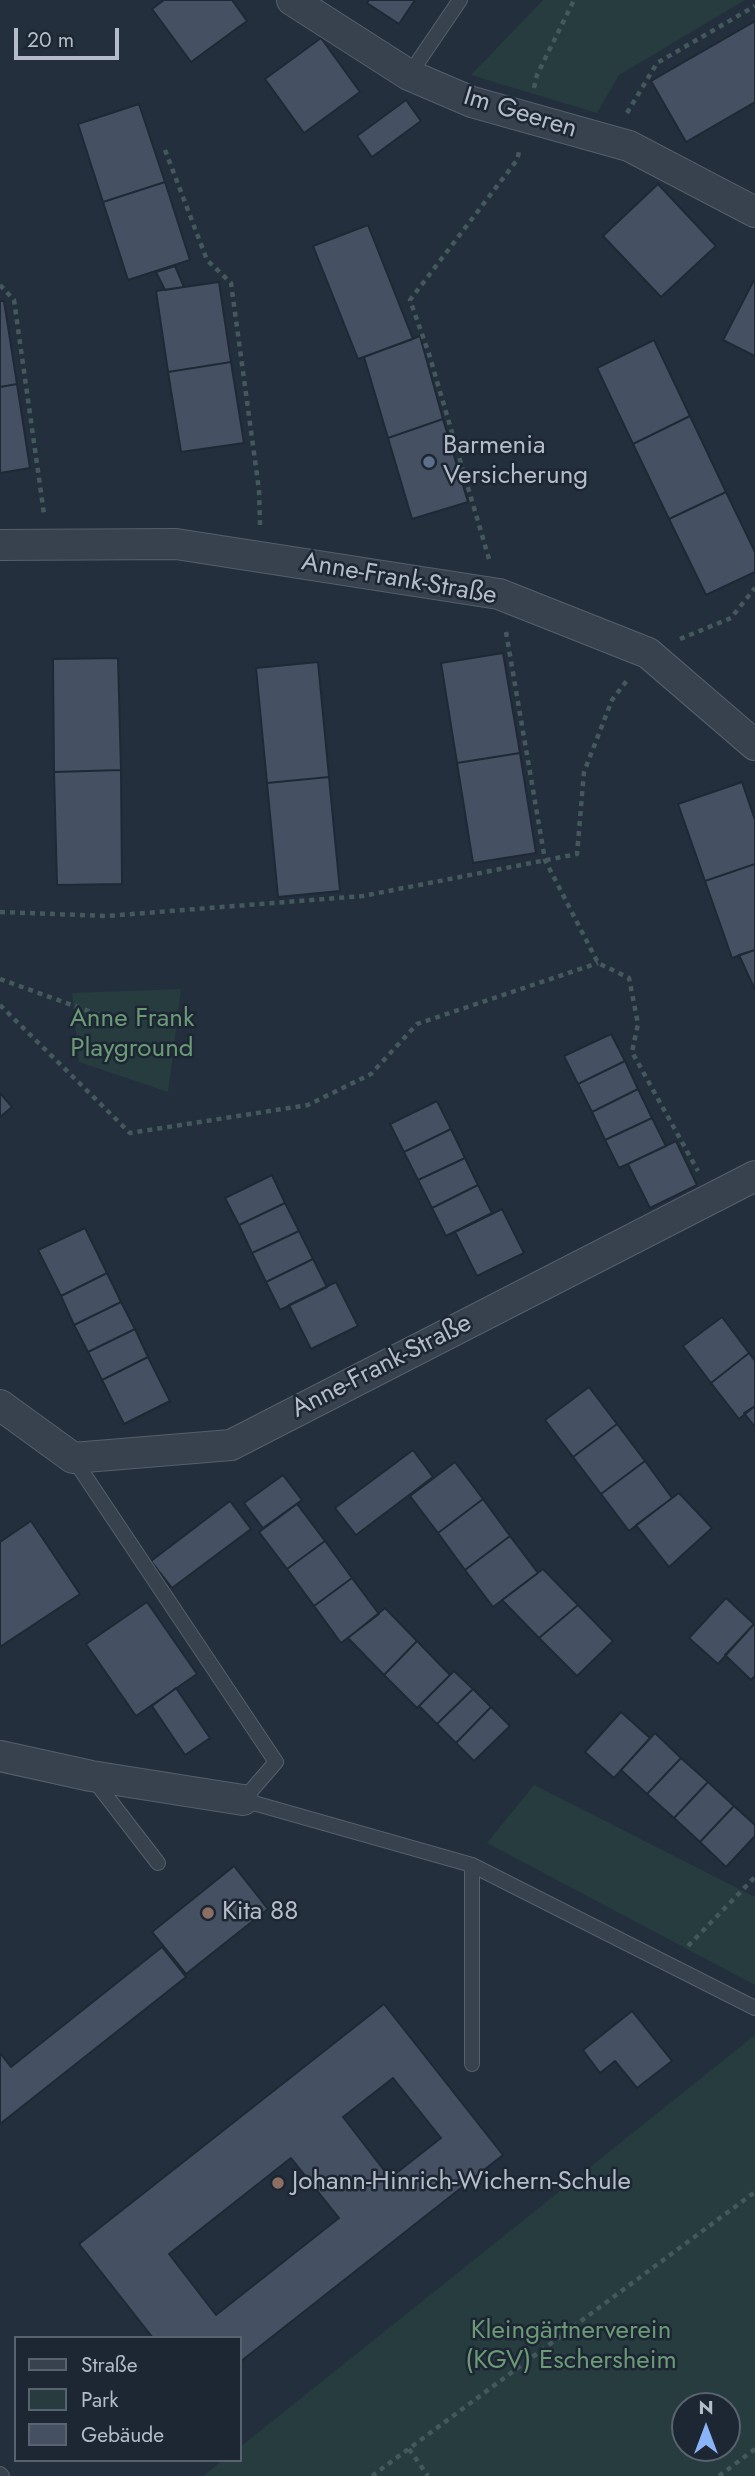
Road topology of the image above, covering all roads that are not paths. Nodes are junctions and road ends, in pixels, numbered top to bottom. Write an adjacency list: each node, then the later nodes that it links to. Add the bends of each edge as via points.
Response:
1 (292, 0): 3 (street, Im Geeren)
2 (460, 0): 3 (lane)
3 (409, 75): 4 (street, Im Geeren, via 472,102 615,142 677,169)
4 (755, 212)
5 (0, 545): 6 (street, Anne-Frank-Straße, via 176,544 499,594 648,653)
6 (755, 746)
7 (755, 1176): 9 (street, Anne-Frank-Straße, via 231,1445)
8 (0, 1405): 9 (street)
9 (73, 1458): 12 (lane, via 276,1762)
10 (0, 1756): 11 (street)
11 (91, 1776): 12 (street); 13 (lane)
12 (243, 1800): 14 (lane)
13 (158, 1863)
14 (472, 1864): 15 (lane); 16 (lane)
15 (755, 2008)
16 (472, 2064)

